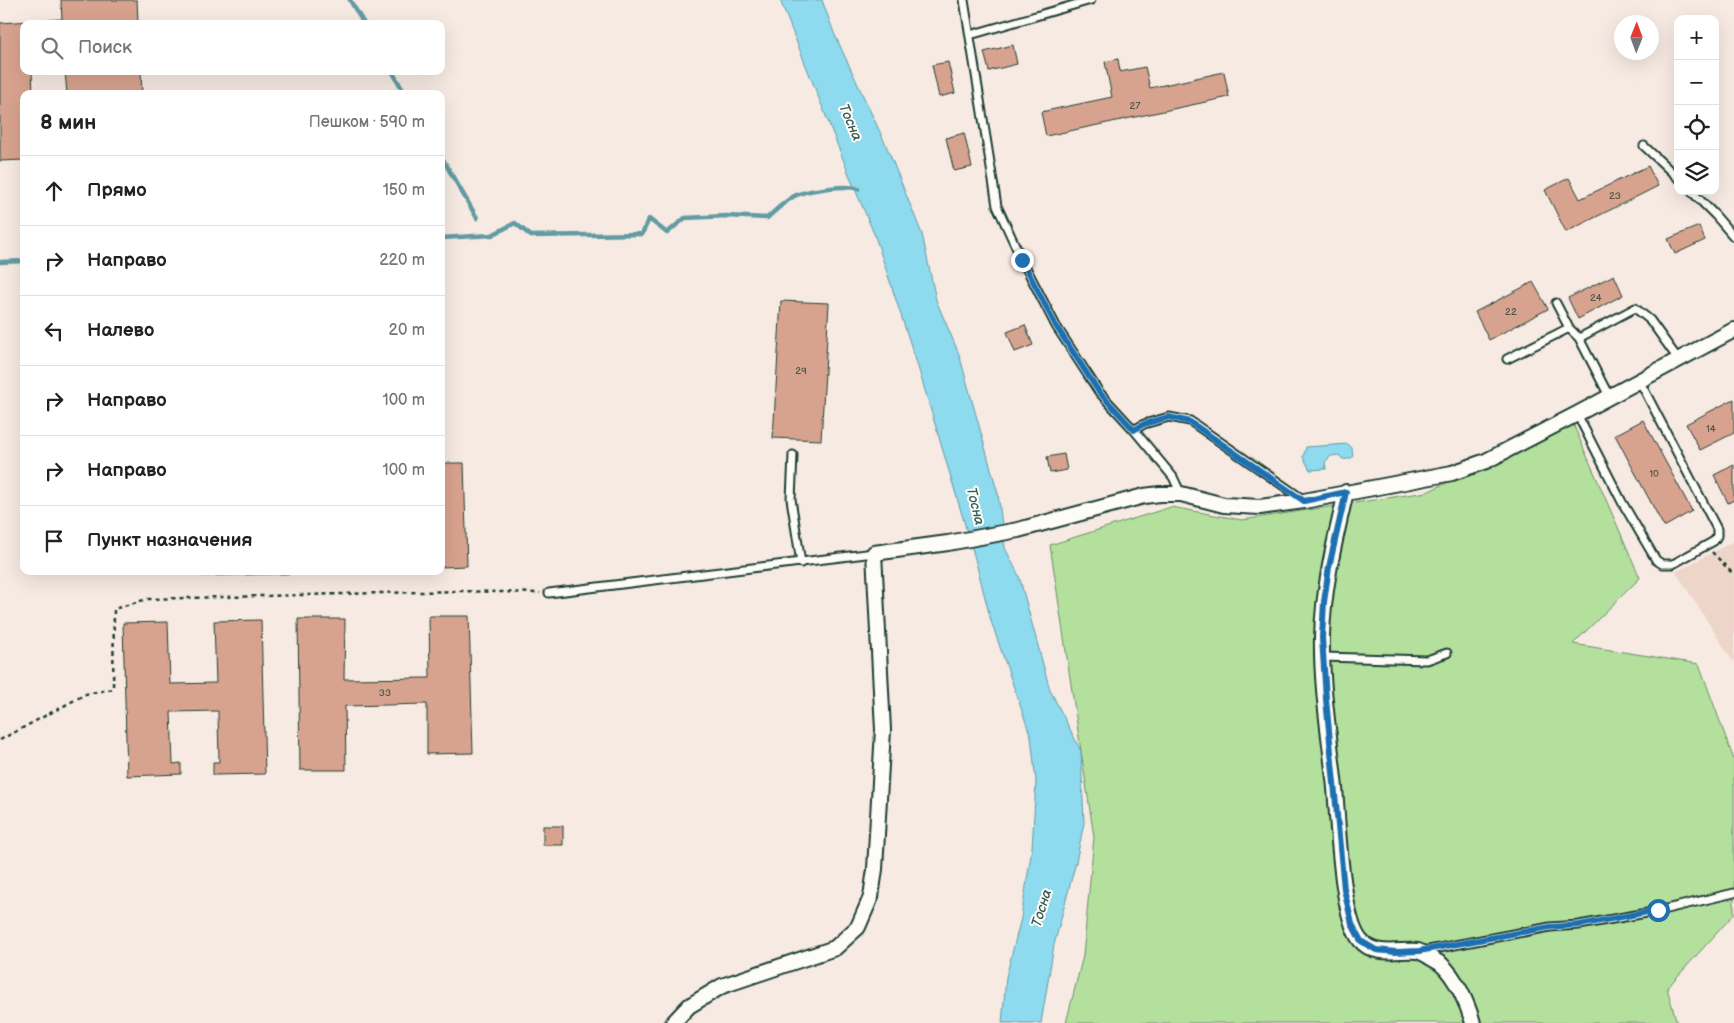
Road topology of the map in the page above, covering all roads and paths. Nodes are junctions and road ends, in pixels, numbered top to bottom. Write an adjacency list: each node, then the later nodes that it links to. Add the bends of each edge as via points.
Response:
1 (964, 0): 3 (lane)
2 (1091, 0): 3 (lane)
3 (970, 35): 17 (lane, via 998,206 1056,326 1099,392)
4 (1644, 146): 5 (lane)
5 (1674, 174)
6 (1695, 195): 7 (lane)
7 (1734, 237)
8 (1556, 303): 9 (lane)
9 (1569, 328): 11 (lane); 12 (lane)
10 (1734, 330): 13 (street)
11 (1579, 338): 13 (lane, via 1635,308 1650,320); 15 (lane)
12 (1507, 359)
13 (1678, 360): 14 (street)
14 (1639, 380): 15 (street); 22 (lane, via 1717,529 1714,541)
15 (1609, 396): 16 (street)
16 (1577, 414): 19 (street, via 1486,461 1452,473); 22 (lane, via 1656,560 1662,564 1673,564)
17 (1134, 430): 20 (lane, via 1173,478); 21 (lane, via 1169,417 1190,422)
18 (793, 455): 24 (lane, via 790,499)
19 (1346, 492): 21 (street); 28 (street, via 1324,602)
20 (1181, 494): 21 (street, via 1242,507); 23 (street, via 1144,496 1018,530)
21 (1304, 501)
22 (1706, 546): 25 (path)
23 (874, 553): 24 (lane); 32 (street, via 883,730 871,897 858,926 835,948 722,986 689,1006)
24 (800, 562): 26 (lane)
25 (1734, 575)
26 (549, 593): 29 (path, via 459,591 147,599 114,609 113,690 86,694)
27 (1447, 653): 28 (lane, via 1427,660)
28 (1323, 657): 31 (street, via 1344,889 1352,924 1361,941 1376,950)
29 (0, 740)
30 (1734, 892): 31 (lane, via 1589,923)
31 (1419, 951): 33 (street, via 1446,970 1468,1006)
32 (673, 1023)
33 (1474, 1023)

